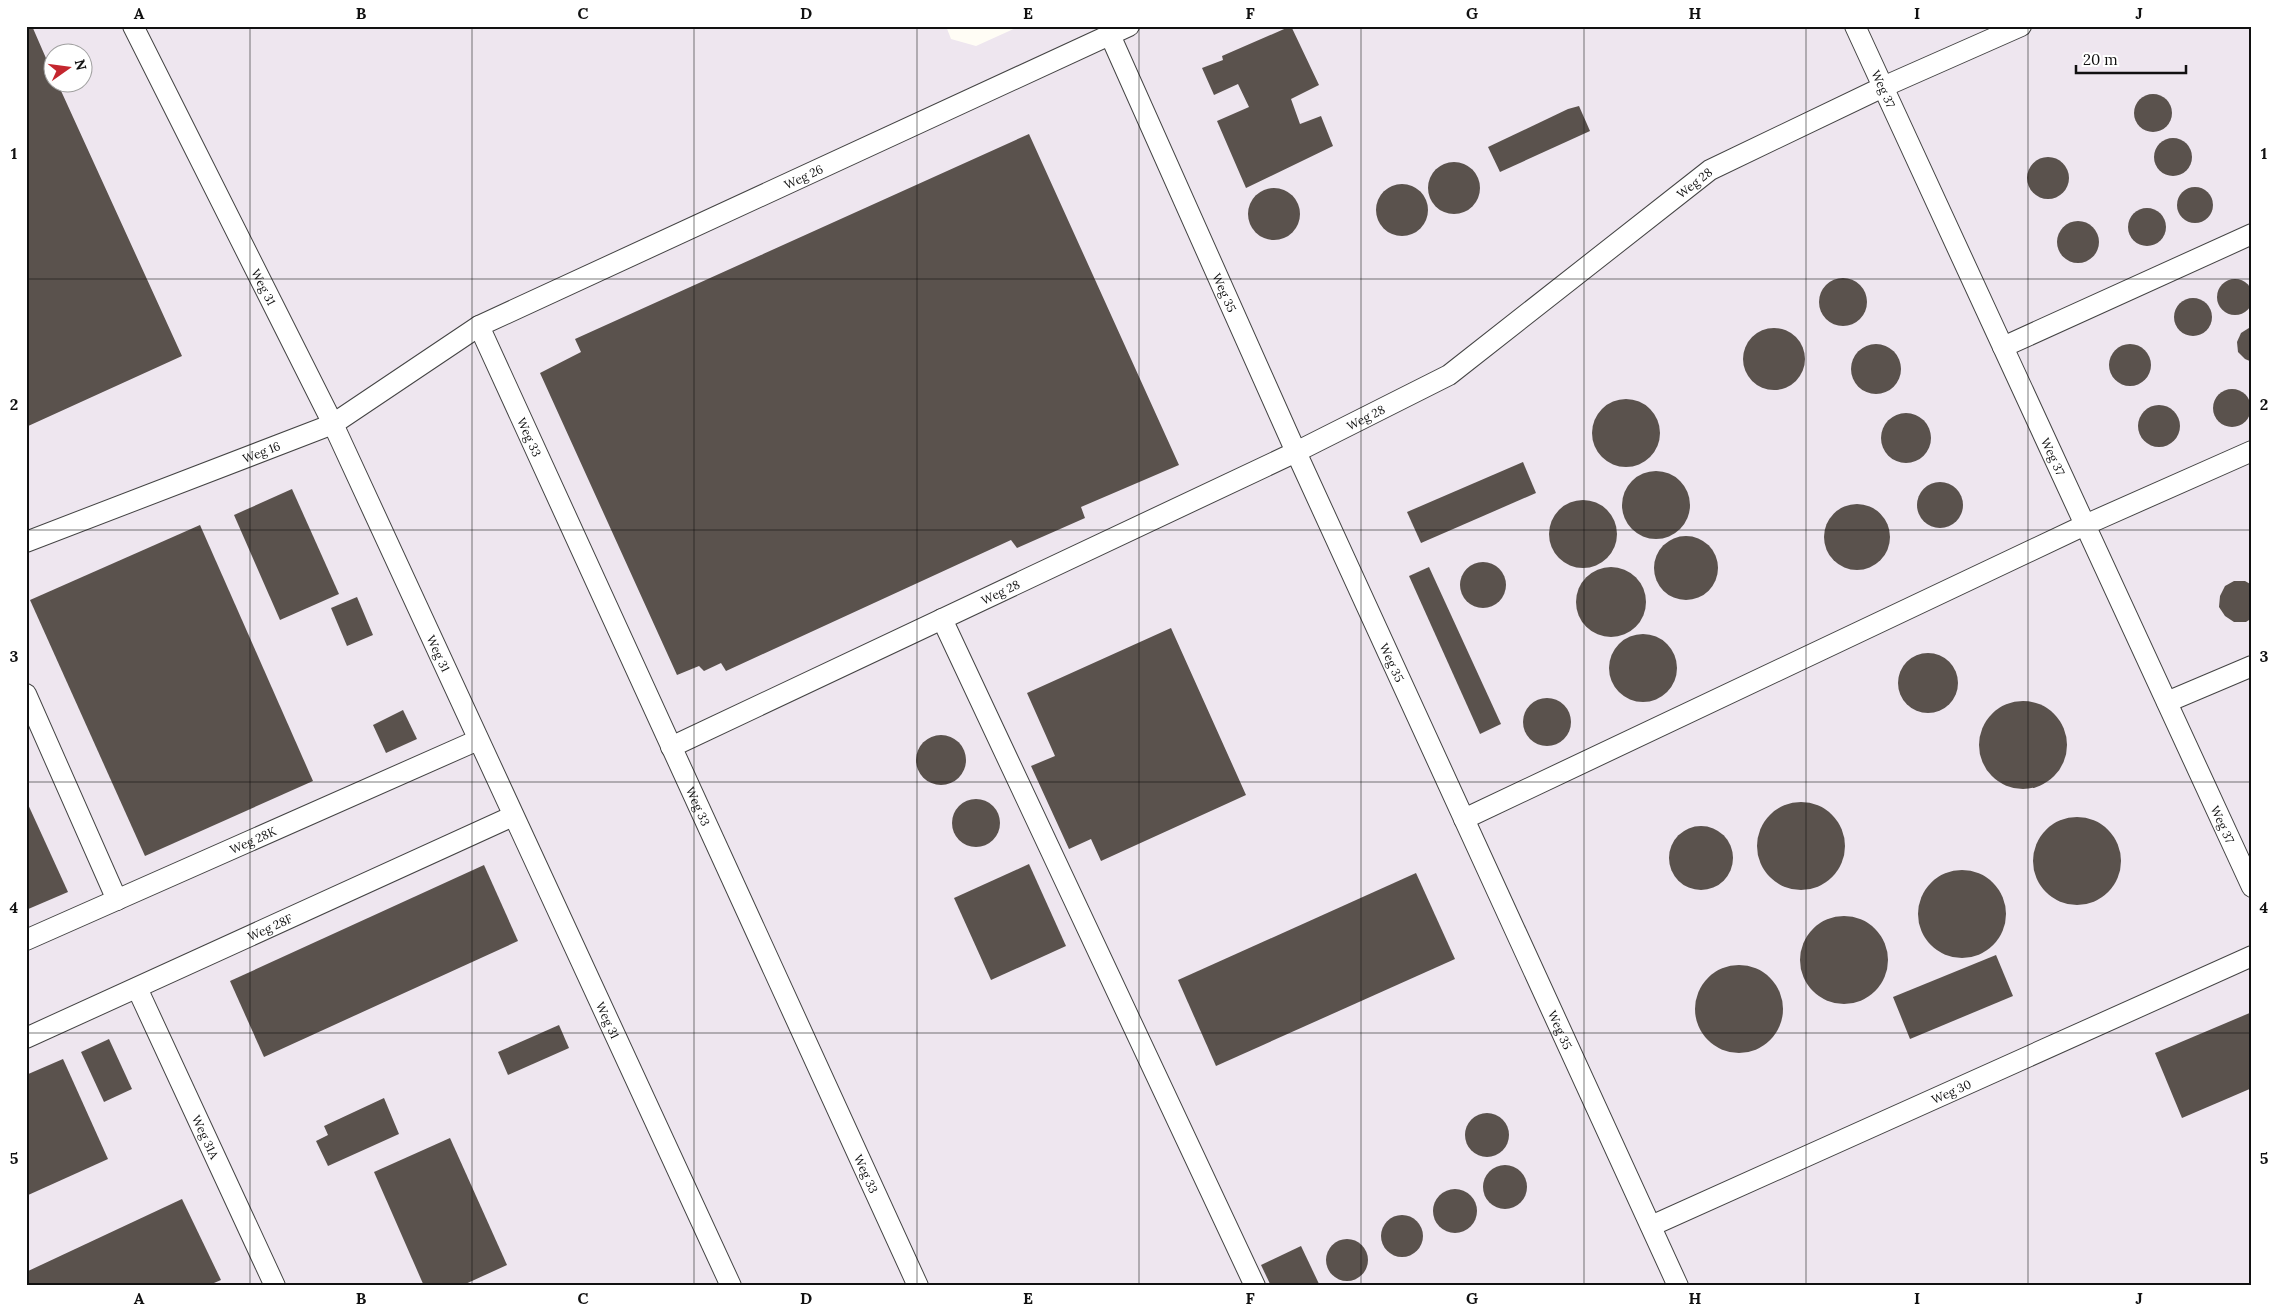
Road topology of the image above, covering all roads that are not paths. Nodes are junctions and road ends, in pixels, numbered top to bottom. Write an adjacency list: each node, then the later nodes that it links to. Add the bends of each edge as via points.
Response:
1 (133, 26): 10 (lane, Weg 31)
2 (1129, 26): 5 (lane, Weg 26)
3 (1855, 26): 6 (lane, Weg 37)
4 (2021, 26): 6 (lane, Weg 28)
5 (1110, 35): 8 (lane, Weg 26); 12 (lane, Weg 35)
6 (1883, 87): 9 (lane, Weg 37); 12 (lane, Weg 28, via 1710,170 1449,375)
7 (2252, 234): 9 (lane)
8 (479, 326): 10 (lane, Weg 16); 20 (lane, Weg 33)
9 (2003, 347): 13 (lane, Weg 37)
10 (333, 424): 14 (lane, Weg 16); 19 (lane, Weg 31)
11 (2252, 451): 13 (lane)
12 (1296, 452): 15 (lane, Weg 28); 22 (lane, Weg 35)
13 (2085, 525): 18 (lane, Weg 37); 22 (lane)
14 (26, 542)
15 (942, 619): 20 (lane, Weg 28); 33 (lane)
16 (2252, 666): 18 (lane)
17 (26, 694): 24 (lane)
18 (2167, 702): 23 (lane, Weg 37)
19 (478, 740): 21 (lane, Weg 31); 24 (lane, Weg 28K)
20 (672, 747): 32 (lane, Weg 33)
21 (513, 816): 27 (lane, Weg 28F); 31 (lane, Weg 31)
22 (1464, 819): 29 (lane, Weg 35)
23 (2252, 887)
24 (117, 900): 25 (lane, Weg 28K)
25 (26, 940)
26 (2252, 956): 29 (lane, Weg 30)
27 (137, 988): 28 (lane, Weg 28F); 30 (lane, Weg 31A)
28 (26, 1038)
29 (1651, 1226): 34 (lane, Weg 35)
30 (275, 1286)
31 (731, 1286)
32 (918, 1286)
33 (1255, 1286)
34 (1678, 1286)

